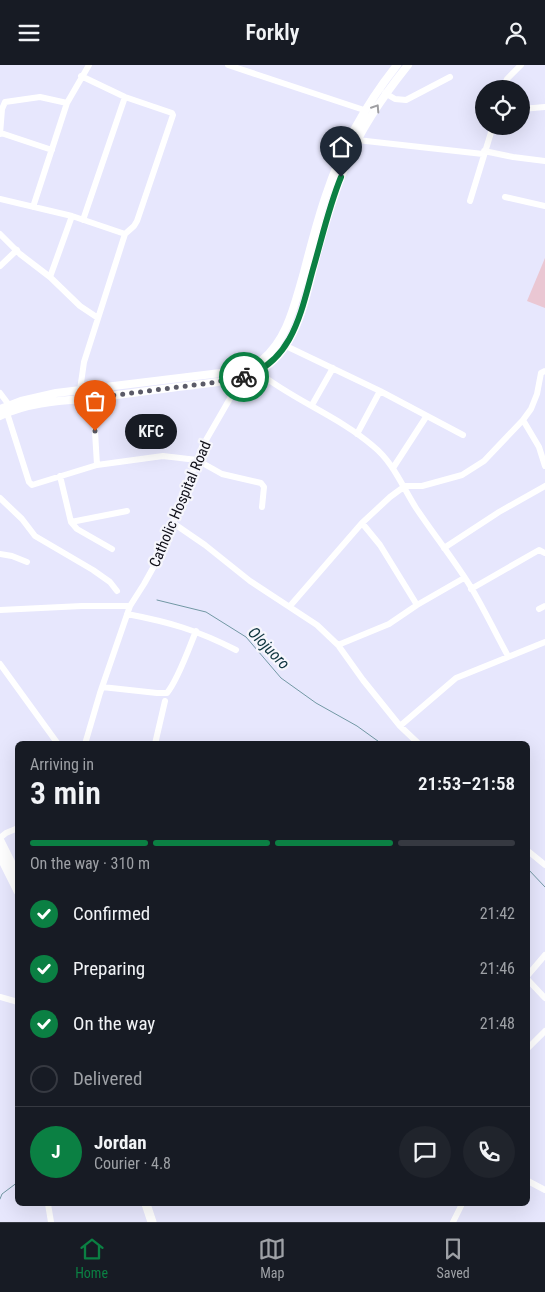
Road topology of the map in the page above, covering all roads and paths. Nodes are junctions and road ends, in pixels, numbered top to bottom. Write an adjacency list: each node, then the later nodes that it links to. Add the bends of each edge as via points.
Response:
1 (89, 65): 6 (street)
2 (228, 65): 14 (street)
3 (397, 65): 14 (main road)
4 (408, 65): 9 (main road)
5 (521, 65): 8 (street)
6 (81, 76): 10 (street); 11 (street)
7 (450, 77): 9 (street, via 406,100 395,99)
8 (507, 80)
9 (386, 93): 17 (main road, one-way to 9)
10 (125, 97): 27 (street); 29 (street, via 173,115 137,221)
11 (67, 103): 15 (street, via 40,97 5,101); 18 (street)
12 (545, 107): 13 (street)
13 (530, 108)
14 (364, 110): 39 (main road, via 326,195 290,320 263,359 238,371)
15 (0, 134): 18 (street)
16 (489, 135): 19 (street)
17 (357, 140): 19 (street); 34 (main road, via 333,198 298,322)
18 (52, 150): 25 (street)
19 (483, 153): 20 (street); 23 (street)
20 (545, 161)
21 (505, 197): 24 (street)
22 (0, 199): 25 (street)
23 (470, 201)
24 (545, 206)
25 (33, 207): 26 (street)
26 (72, 217): 27 (street); 32 (street)
27 (83, 220): 29 (street)
28 (0, 234): 30 (street)
29 (125, 234): 33 (street)
30 (17, 250): 31 (street); 32 (street)
31 (0, 265)
32 (50, 277): 33 (street, via 80,306)
33 (98, 318): 39 (street, via 84,362)
34 (286, 346): 35 (street); 36 (main road)
35 (334, 369): 40 (street); 44 (street)
36 (258, 371): 38 (main road); 44 (street)
37 (545, 371): 47 (street, via 541,373 534,402)
38 (239, 378): 43 (main road); 50 (street, Catholic Hospital Road)
39 (80, 390): 42 (main road)
40 (380, 391): 46 (street); 48 (street)
41 (0, 393): 45 (street)
42 (57, 397): 43 (main road); 45 (main road)
43 (93, 398): 51 (street)
44 (312, 405): 48 (street)
45 (4, 410): 54 (street, via 29,482 36,485)
46 (426, 417): 49 (street); 53 (street)
47 (523, 420): 52 (street); 55 (street, via 484,461 462,475 422,486)
48 (357, 433): 53 (street)
49 (464, 435)
50 (197, 460): 51 (street, via 162,456); 58 (street, via 222,474 262,483); 61 (street, Catholic Hospital Road)
51 (97, 465): 54 (street)
52 (545, 466)
53 (393, 468): 55 (street)
54 (60, 476): 60 (street)
55 (405, 486): 62 (street); 63 (street)
56 (545, 486): 63 (street, via 499,511)
57 (0, 497): 70 (street, via 35,536 94,570)
58 (262, 507)
59 (127, 511): 60 (street)
60 (71, 522): 64 (street, via 77,529)
61 (173, 523): 72 (street, Catholic Hospital Road, via 156,564); 73 (street, via 250,581)
62 (362, 523): 71 (street, via 380,545); 73 (street)
63 (444, 548): 68 (street)
64 (112, 549)
65 (545, 553): 69 (street, via 539,550)
66 (0, 554): 67 (street)
67 (27, 562)
68 (464, 578): 69 (street); 71 (street)
69 (471, 589): 80 (street)
70 (117, 591)
71 (417, 605): 78 (street, via 379,629)
72 (130, 606): 74 (street); 75 (street, Catholic Hospital Road)
73 (290, 606): 78 (street)
74 (0, 610)
75 (127, 614): 76 (street); 82 (street, Catholic Hospital Road)
76 (196, 631): 79 (street); 82 (street, via 167,693)
77 (545, 642): 80 (street)
78 (338, 645): 84 (street)
79 (236, 649)
80 (508, 656): 84 (street, via 450,681)
81 (0, 665): 85 (street)
82 (102, 687): 86 (street, Catholic Hospital Road)
83 (165, 701): 87 (street)
84 (400, 726): 88 (street)
85 (56, 741)
86 (87, 741)
87 (156, 741)
88 (416, 741)
89 (15, 829): 90 (street)
90 (1, 836): 94 (highway)
91 (530, 853): 93 (street)
92 (1, 857): 95 (highway)
93 (545, 865)
94 (15, 870)
95 (15, 885)
96 (545, 955): 97 (street)
97 (530, 973)
98 (530, 982): 100 (street)
99 (0, 997): 101 (street)
100 (545, 998)
101 (15, 1001)
102 (545, 1031): 103 (street)
103 (530, 1046)
104 (530, 1182): 105 (street)
105 (545, 1191)
106 (48, 1206): 110 (street)
107 (147, 1206): 111 (highway)
108 (152, 1206): 112 (highway)
109 (461, 1206): 113 (street)
110 (52, 1222)
111 (152, 1222)
112 (157, 1222)
113 (454, 1222)

